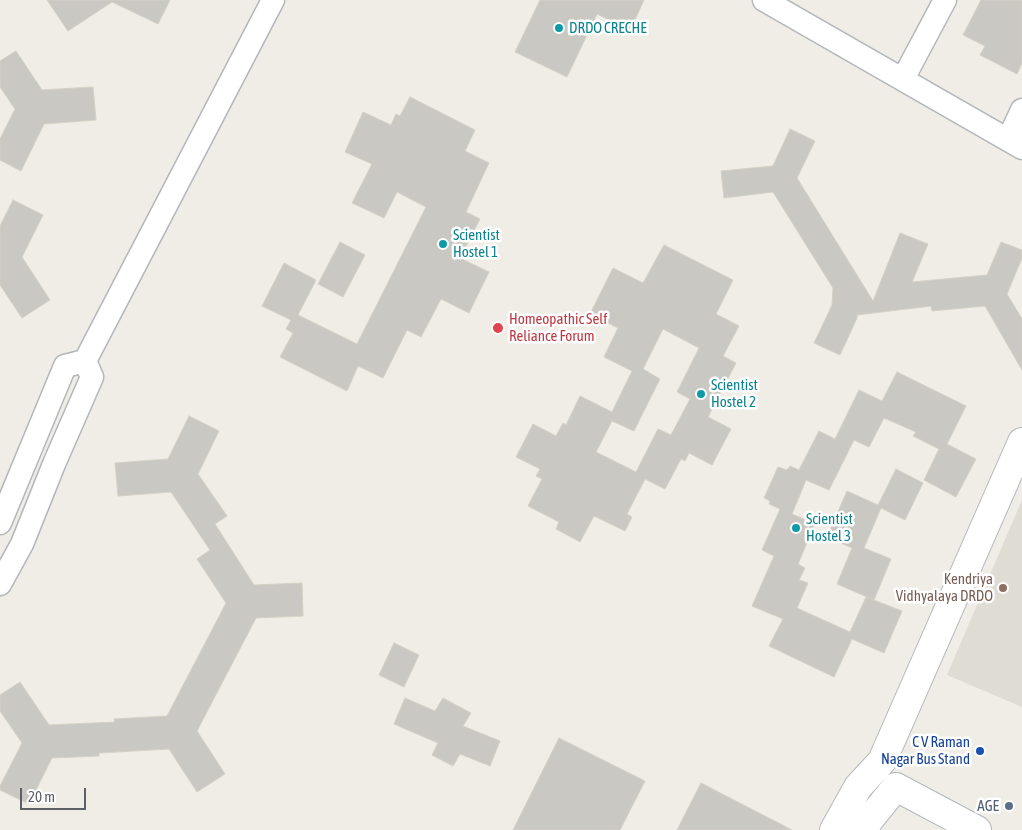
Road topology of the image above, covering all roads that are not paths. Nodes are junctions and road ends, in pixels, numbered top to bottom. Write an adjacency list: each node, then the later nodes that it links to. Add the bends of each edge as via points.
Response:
1 (273, 0): 8 (street)
2 (764, 0): 4 (street)
3 (945, 0): 5 (street)
4 (793, 7): 5 (street)
5 (903, 79): 7 (street)
6 (1022, 110): 7 (street)
7 (1015, 144)
8 (85, 361): 10 (street, via 65,366); 11 (street, via 92,377)
9 (1022, 442): 14 (main road)
10 (29, 454): 11 (street); 12 (street)
11 (54, 464): 13 (street, via 22,544)
12 (0, 523)
13 (0, 584)
14 (882, 761): 15 (main road); 16 (main road, via 858,787)
15 (896, 787): 17 (main road); 18 (main road)
16 (834, 830)
17 (864, 830)
18 (977, 830)

